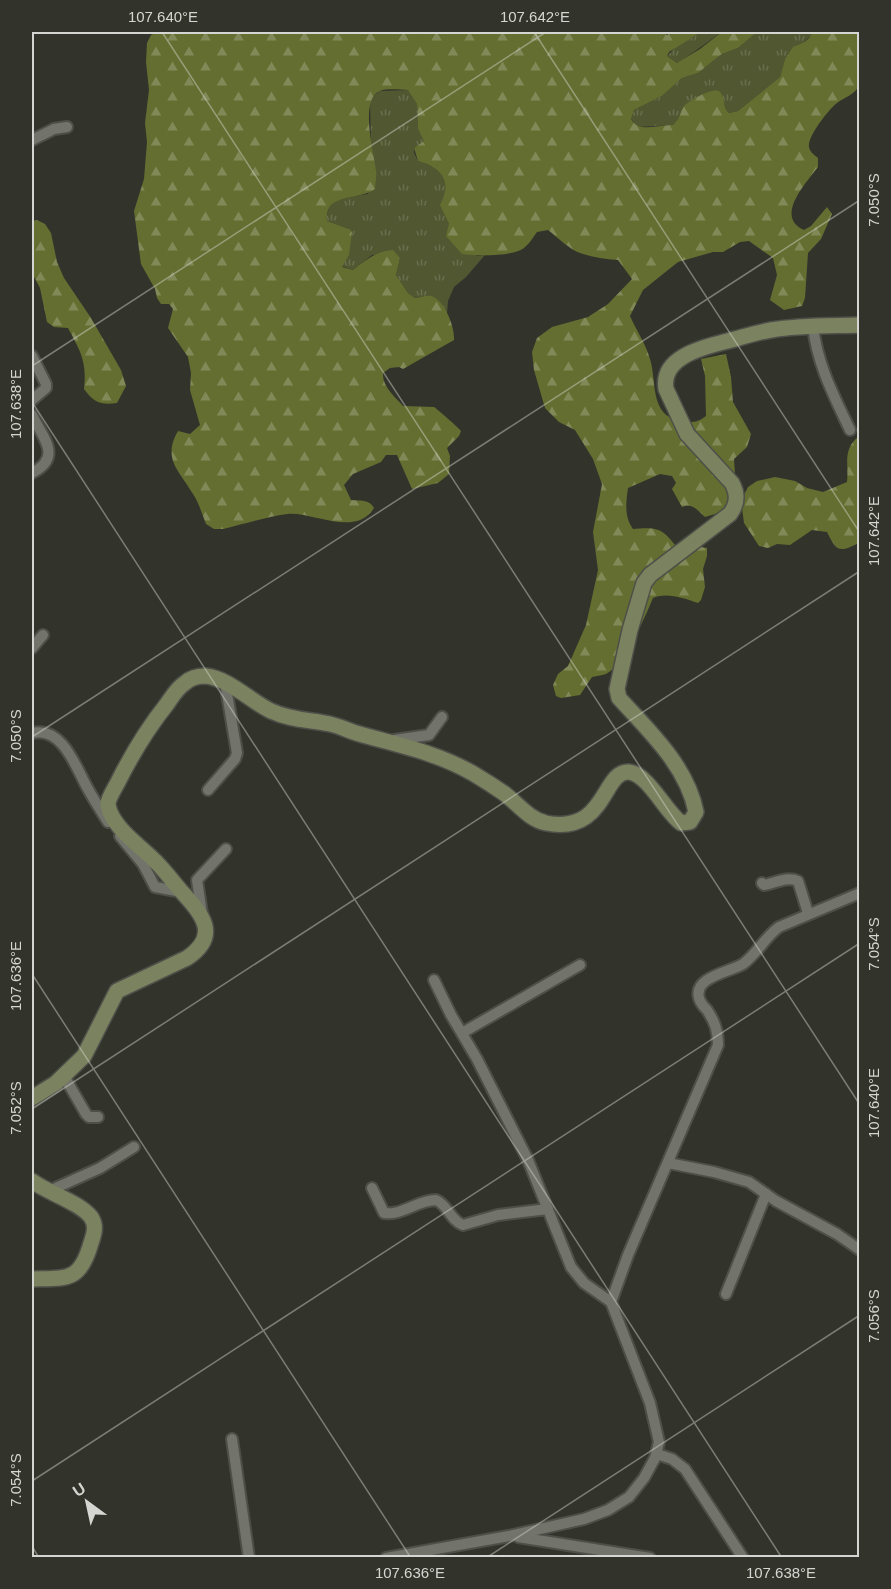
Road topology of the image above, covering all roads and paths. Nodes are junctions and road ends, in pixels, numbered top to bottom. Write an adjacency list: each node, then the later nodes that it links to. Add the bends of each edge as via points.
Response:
1 (67, 127): 2 (street)
2 (32, 140)
3 (860, 325): 4 (street)
4 (813, 326): 8 (street, via 822,369); 15 (street, via 770,330 703,348 682,357 665,382 687,434 732,483 737,499 730,514 650,575 644,584 617,689 619,698 684,778 696,812 690,822 681,823 672,816 644,780 631,772 612,780 600,805 587,816 563,825 543,822 530,817 505,794 472,773 416,748)
5 (32, 356): 6 (street, via 46,388)
6 (32, 400)
7 (32, 415): 9 (street, via 49,458)
8 (850, 430)
9 (32, 473)
10 (43, 635): 11 (street)
11 (32, 648)
12 (225, 682): 15 (street, via 273,712); 16 (street, via 237,753); 19 (street, via 197,677 178,689 147,728 108,802 122,830)
13 (442, 717): 15 (street, via 429,735)
14 (32, 733): 19 (street, via 45,732 57,739 77,765 107,820 143,864 155,887)
15 (388, 741)
16 (208, 790)
17 (226, 849): 22 (street, via 197,880)
18 (762, 883): 21 (street, via 792,878 798,881)
19 (182, 892): 22 (street)
20 (860, 893): 21 (street)
21 (808, 913): 30 (street, via 771,933 745,963 701,984 699,999 713,1020 718,1045)
22 (202, 914): 26 (street, via 206,932 196,952 117,991 84,1056)
23 (580, 965): 25 (street)
24 (434, 980): 25 (street)
25 (462, 1032): 35 (street, via 528,1160)
26 (64, 1076): 27 (street); 28 (street, via 86,1114)
27 (32, 1098)
28 (98, 1117)
29 (134, 1147): 33 (street, via 100,1168)
30 (668, 1163): 34 (street, via 750,1182); 39 (street)
31 (32, 1181): 33 (street)
32 (372, 1188): 35 (street, via 384,1213 436,1200 463,1225 498,1215)
33 (49, 1191): 37 (street, via 84,1211 96,1228 80,1269 62,1278)
34 (766, 1194): 36 (street); 38 (street)
35 (548, 1209): 39 (street, via 571,1267 584,1283)
36 (860, 1250)
37 (32, 1279)
38 (726, 1294)
39 (611, 1302): 41 (street, via 650,1402 659,1443)
40 (232, 1438): 43 (street)
41 (657, 1454): 42 (street, via 629,1497 608,1510 584,1520); 46 (street, via 685,1469)
42 (509, 1536): 44 (street); 45 (street)
43 (249, 1557)
44 (386, 1557)
45 (650, 1557)
46 (742, 1557)

